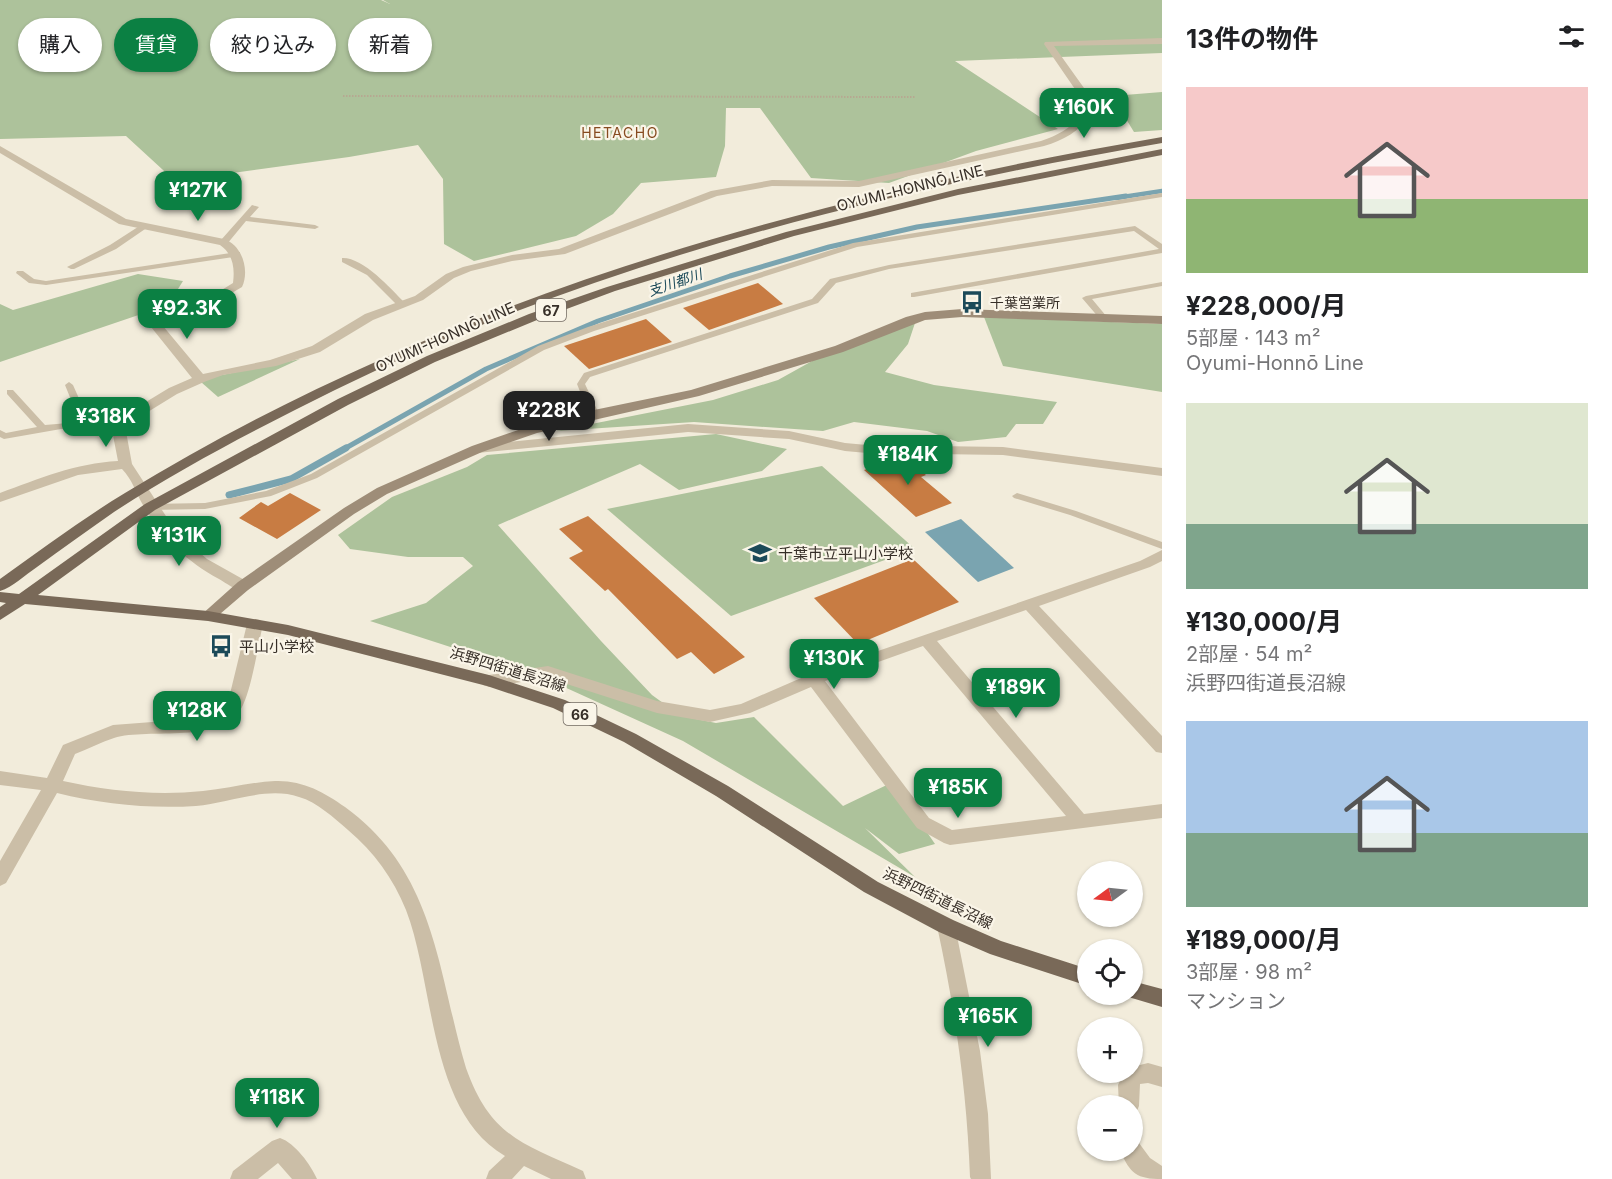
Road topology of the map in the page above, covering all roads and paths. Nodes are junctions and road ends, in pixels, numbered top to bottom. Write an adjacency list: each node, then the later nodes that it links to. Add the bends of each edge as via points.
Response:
1 (1162, 41): 20 (street, via 1048,44 1087,104 1086,115 1077,127 1044,143 859,184 772,183 715,194 561,252 467,269 419,298)
2 (343, 96): 3 (path)
3 (915, 97)
4 (1162, 140): 34 (main road, OYUMI-HONNŌ LINE / 67, via 915,189 605,275 463,328 360,374 280,412)
5 (0, 149): 10 (street, via 123,222)
6 (1162, 152): 37 (main road, OYUMI-HONNŌ LINE / 67, via 958,192 790,234 611,289 421,364)
7 (1162, 195): 37 (lane, via 856,245 591,328 542,348 314,476 268,494 205,506)
8 (255, 207): 9 (lane)
9 (244, 219): 11 (lane); 12 (lane)
10 (144, 227): 12 (street); 16 (lane, via 113,248)
11 (315, 227)
12 (224, 242): 14 (street)
13 (1162, 250): 19 (lane); 26 (lane, via 1135,228 889,267 833,281 814,301 587,375 581,384)
14 (237, 254): 17 (lane, via 46,283 32,281); 23 (street, via 238,285 216,297 147,316)
15 (345, 260): 20 (lane, via 370,273)
16 (72, 267)
17 (20, 273)
18 (1162, 284): 21 (lane, via 1086,298)
19 (914, 295)
20 (401, 304): 23 (street, via 301,355)
21 (1103, 317): 22 (street); 26 (street, via 962,312 918,318 839,349 694,393)
22 (1162, 320)
23 (200, 379): 28 (street)
24 (69, 385): 27 (lane)
25 (10, 392): 29 (lane)
26 (594, 414): 31 (street)
27 (85, 423): 28 (lane); 29 (lane)
28 (118, 425): 32 (street)
29 (42, 427): 30 (lane, via 4,436)
30 (0, 433)
31 (477, 449): 33 (street, via 688,428 789,435 867,449 1003,451); 41 (street, via 382,491)
32 (125, 465): 34 (street); 36 (street, via 73,470)
33 (1162, 472)
34 (142, 488): 37 (street); 40 (main road, OYUMI-HONNŌ LINE / 67)
35 (1017, 496): 38 (lane)
36 (0, 498)
37 (150, 507): 41 (street, via 178,545 192,557); 43 (main road, OYUMI-HONNŌ LINE / 67)
38 (1162, 546)
39 (1162, 555): 44 (street)
40 (0, 586)
41 (243, 586): 46 (street)
42 (0, 597): 43 (main road, 浜野四街道長沼線 / 66)
43 (20, 599): 45 (main road, OYUMI-HONNŌ LINE / 67); 46 (main road, 浜野四街道長沼線 / 66)
44 (1029, 604): 48 (street); 51 (street)
45 (0, 615)
46 (208, 616): 47 (main road, 浜野四街道長沼線 / 66)
47 (255, 624): 50 (main road, 浜野四街道長沼線 / 66); 53 (street, via 236,704 228,715 218,722 113,731 84,742 69,750)
48 (926, 639): 49 (street); 55 (street)
49 (814, 679): 50 (street, via 744,709 710,716 657,707 548,672); 55 (street, via 923,823 935,831 950,838)
50 (489, 681): 57 (main road, 浜野四街道長沼線 / 66, via 559,704 630,738 722,791 871,887)
51 (1162, 747)
52 (0, 778): 53 (street)
53 (52, 786): 56 (street); 63 (street, via 108,796 194,799 297,789 320,798 352,822 398,872 412,900 422,927 454,1067 470,1106 490,1134)
54 (1162, 811): 55 (street)
55 (1080, 821)
56 (0, 878)
57 (946, 927): 58 (main road, 浜野四街道長沼線 / 66); 65 (street, via 980,1117)
58 (1077, 974)
59 (1143, 993): 60 (main road)
60 (1162, 998)
61 (1162, 1077): 62 (street, via 1148,1073 1134,1076 1128,1085)
62 (1128, 1095)
63 (522, 1153): 68 (street); 69 (street)
64 (1139, 1161): 70 (street)
65 (981, 1178)
66 (241, 1179): 67 (street, via 280,1148)
67 (306, 1179)
68 (497, 1179)
69 (575, 1179)
70 (1162, 1179)

